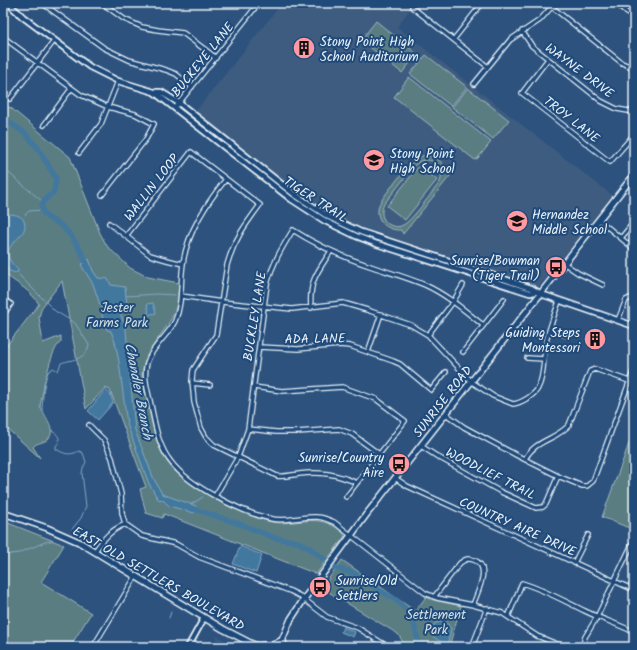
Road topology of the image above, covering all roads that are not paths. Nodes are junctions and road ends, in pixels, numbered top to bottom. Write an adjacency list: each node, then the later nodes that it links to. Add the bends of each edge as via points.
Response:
1 (8, 3): 14 (street, TIGER TRAIL, via 23,18)
2 (42, 3): 22 (street, via 104,48 129,60 176,74)
3 (102, 3): 15 (street, via 117,15 142,26 183,33)
4 (259, 3): 15 (street, BUCKEYE LANE)
5 (485, 3): 7 (street)
6 (616, 3): 10 (street)
7 (479, 4): 13 (street)
8 (553, 5): 11 (street, via 540,20); 19 (street, via 622,63)
9 (412, 7): 13 (street)
10 (634, 19)
11 (522, 32): 16 (street, WAYNE DRIVE, via 532,46); 18 (street, via 510,40)
12 (3, 37): 17 (street)
13 (454, 39): 18 (street)
14 (54, 41): 17 (street); 20 (street, TIGER TRAIL, via 90,67)
15 (216, 58): 22 (street, BUCKEYE LANE)
16 (548, 59): 29 (street, WAYNE DRIVE, via 601,101 617,110); 31 (street, TROY LANE, via 522,93 610,162)
17 (37, 63): 23 (street); 25 (street)
18 (488, 67): 21 (street)
19 (634, 68)
20 (118, 81): 24 (street, TIGER TRAIL); 27 (street)
21 (474, 84)
22 (192, 87): 26 (street, BUCKEYE LANE)
23 (71, 89): 27 (street, via 91,101); 30 (street)
24 (154, 92): 26 (street, TIGER TRAIL, via 161,92); 28 (street, TIGER TRAIL)
25 (10, 99)
26 (179, 103): 28 (street, BUCKEYE LANE); 47 (street, TIGER TRAIL, via 294,194 329,217 361,232 531,288)
27 (108, 107): 32 (street, via 101,124); 35 (street, via 135,114 154,124 146,139)
28 (175, 108): 47 (street, TIGER TRAIL, via 291,199 339,229 438,264 530,293)
29 (634, 112)
30 (44, 125)
31 (634, 132)
32 (79, 153)
33 (634, 175): 36 (main road, SUNRISE ROAD)
34 (226, 178): 39 (street, WALLIN LOOP, via 191,152); 43 (street, via 199,218); 54 (street, WALLIN LOOP, via 260,205 243,227 230,254)
35 (102, 195)
36 (599, 220): 40 (street); 44 (main road, SUNRISE ROAD)
37 (634, 222): 40 (street)
38 (109, 223): 39 (street, WALLIN LOOP)
39 (126, 236): 43 (street, WALLIN LOOP, via 150,255)
40 (621, 238): 41 (street)
41 (634, 249)
42 (331, 251): 55 (street, BUCKLEY LANE, via 436,290); 56 (street, BUCKLEY LANE, via 293,230 271,267); 57 (street, via 311,286)
43 (183, 264): 49 (street)
44 (565, 264): 46 (street); 48 (main road, SUNRISE ROAD)
45 (463, 285): 55 (street)
46 (603, 285)
47 (535, 292): 48 (street, TIGER TRAIL)
48 (541, 294): 53 (street, TIGER TRAIL); 74 (main road, SUNRISE ROAD)
49 (181, 296): 54 (street); 88 (street, via 175,321 150,355 146,383 158,435 167,457 182,474)
50 (3, 299): 59 (street, via 12,304)
51 (504, 299): 61 (street)
52 (634, 299): 60 (street, via 626,300)
53 (559, 301): 60 (street, TIGER TRAIL); 63 (street)
54 (222, 302): 56 (street); 75 (street, via 216,335 195,366)
55 (453, 302): 61 (street, BUCKLEY LANE); 64 (street)
56 (264, 307): 57 (street); 66 (street, BUCKLEY LANE)
57 (311, 308): 58 (street, via 343,303)
58 (381, 314): 64 (street, via 411,325); 67 (street)
59 (3, 315)
60 (618, 320): 62 (street, TIGER TRAIL)
61 (483, 325): 68 (street)
62 (634, 326)
63 (550, 330): 65 (street); 70 (street)
64 (428, 335): 74 (street)
65 (565, 335)
66 (259, 347): 67 (street, ADA LANE, via 298,349 340,345); 77 (street, BUCKLEY LANE)
67 (368, 352): 72 (street, ADA LANE, via 400,364 431,390)
68 (463, 352)
69 (527, 358): 70 (street)
70 (544, 359): 74 (street, via 538,389 516,404 510,404)
71 (634, 369): 73 (street)
72 (446, 372)
73 (629, 381): 84 (street, via 592,370 569,425 535,446); 85 (street, via 592,482 582,486)
74 (472, 382): 78 (main road, SUNRISE ROAD)
75 (192, 383): 76 (street); 83 (street, via 194,402 203,432 210,442)
76 (210, 385)
77 (254, 387): 80 (street, BUCKLEY LANE); 82 (street, via 282,391 342,387 376,398 405,421)
78 (446, 414): 81 (main road, SUNRISE ROAD); 84 (street, via 464,428)
79 (89, 425): 91 (street, via 104,440 112,458)
80 (248, 429): 82 (street, via 276,432 339,429 352,434); 83 (street, BUCKLEY LANE)
81 (421, 446): 85 (street, WOODLIEF TRAIL, via 501,492 536,508 546,504); 86 (main road, SUNRISE ROAD)
82 (379, 454): 87 (street)
83 (238, 458): 87 (street, via 277,476 324,472); 88 (street, BUCKLEY LANE)
84 (525, 459): 85 (street)
85 (558, 476)
86 (395, 478): 92 (main road, SUNRISE ROAD); 97 (street, COUNTRY AIRE DRIVE, via 407,486)
87 (356, 483): 89 (street)
88 (216, 496): 92 (street, via 271,519 322,518 334,522)
89 (346, 497)
90 (3, 513): 96 (main road, EAST OLD SETTLERS BOULEVARD, via 59,533)
91 (125, 524): 96 (street, via 105,536); 102 (street, via 142,536 176,544 199,557 290,591)
92 (352, 535): 101 (street, via 425,593); 102 (main road, SUNRISE ROAD)
93 (588, 535): 97 (street)
94 (634, 540): 95 (street)
95 (632, 549): 99 (street)
96 (95, 551): 98 (main road, EAST OLD SETTLERS BOULEVARD)
97 (574, 563): 99 (street, COUNTRY AIRE DRIVE)
98 (136, 576): 107 (main road, EAST OLD SETTLERS BOULEVARD); 110 (street)
99 (614, 581): 100 (street, COUNTRY AIRE DRIVE); 106 (street)
100 (634, 590)
101 (434, 597): 103 (street); 103 (street, via 460,563 470,559 479,562 484,573)
102 (304, 599): 109 (main road, SUNRISE ROAD); 115 (street, via 328,617 358,628 382,644)
103 (473, 605): 104 (street)
104 (487, 608): 105 (street); 116 (street)
105 (508, 617): 106 (street, via 522,583 547,592); 117 (street, via 537,636)
106 (597, 617): 108 (street); 118 (street)
107 (204, 618): 111 (street); 112 (main road, EAST OLD SETTLERS BOULEVARD)
108 (634, 632)
109 (282, 640): 112 (main road, via 272,645); 113 (main road, SUNRISE ROAD); 114 (main road)
110 (93, 647)
111 (188, 647)
112 (257, 647)
113 (279, 647)
114 (284, 647)
115 (382, 647)
116 (472, 647)
117 (567, 647)
118 (582, 647)

